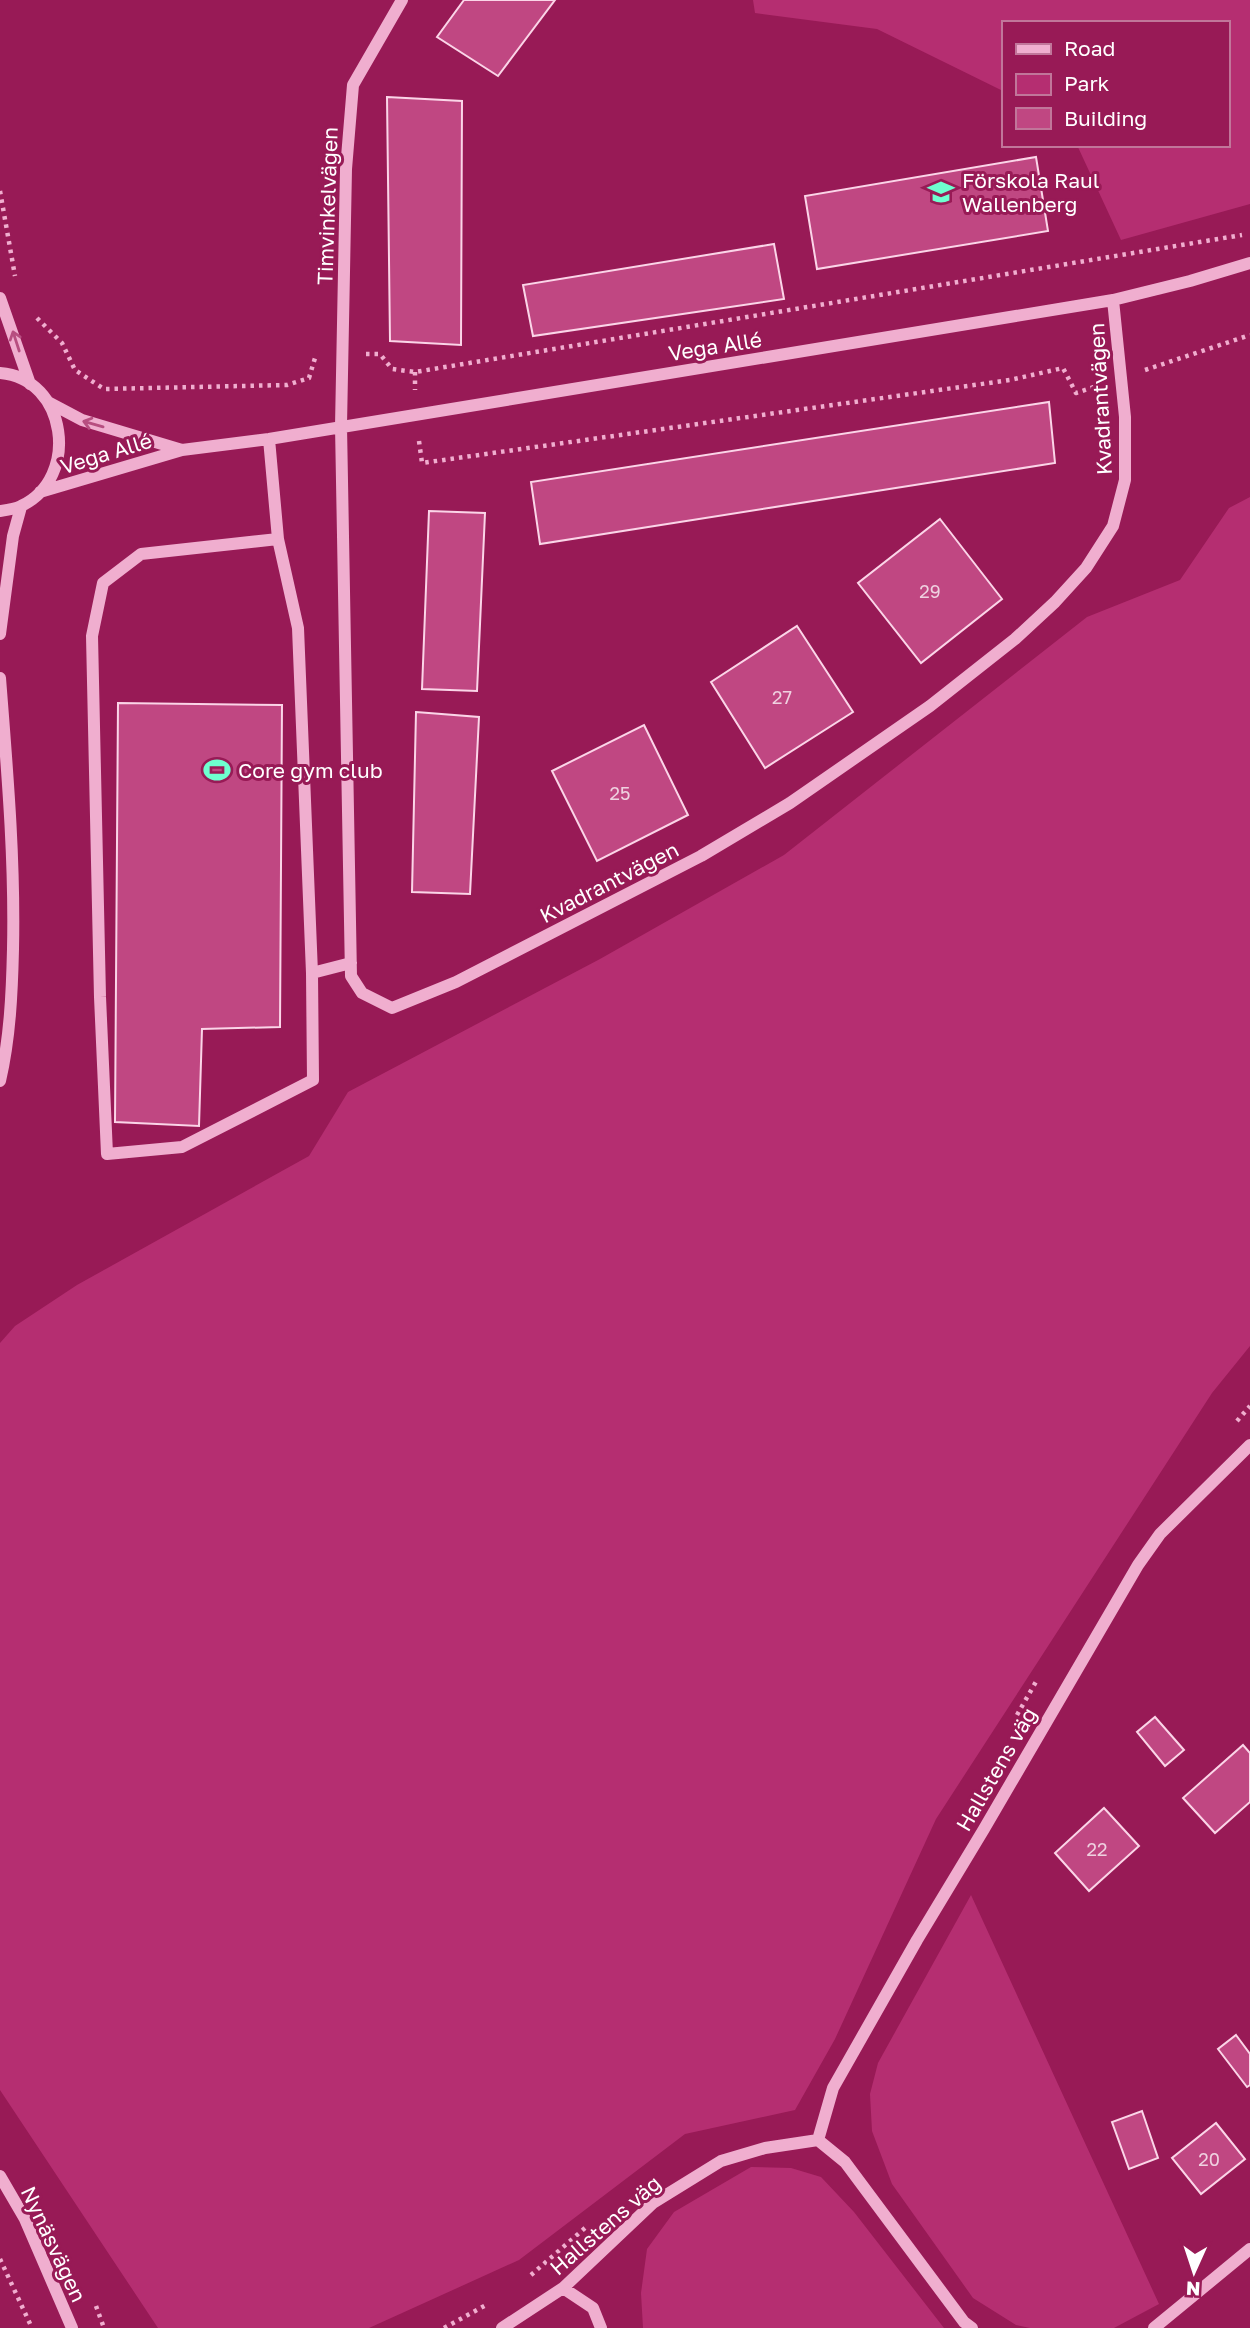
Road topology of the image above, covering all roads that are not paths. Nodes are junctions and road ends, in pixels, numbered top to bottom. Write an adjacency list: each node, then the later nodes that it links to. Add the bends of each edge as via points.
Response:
1 (401, 0): 8 (street, Timvinkelvägen, via 353,85 346,169)
2 (1250, 263): 4 (street, Vega Allé)
3 (0, 298): 6 (street, one-way to 3)
4 (1113, 300): 8 (street, Vega Allé); 17 (street, Kvadrantvägen, via 1125,417 1125,480 1113,526 1086,568 1015,639 930,706 790,803 701,856 421,998 392,1008 362,993 351,976)
5 (0, 373): 6 (street)
6 (30, 384): 7 (street)
7 (48, 402): 10 (street, Vega Allé, one-way to 7, via 82,421); 11 (street, via 58,424 61,448 54,472)
8 (341, 426): 9 (street, Vega Allé); 17 (street, Kvadrantvägen)
9 (269, 439): 10 (street, Vega Allé); 14 (street)
10 (182, 450): 11 (street, Vega Allé)
11 (40, 492): 12 (street)
12 (21, 507): 13 (street); 15 (street)
13 (0, 511)
14 (278, 539): 18 (street, via 298,628); 18 (street, via 141,554 103,583 92,636 107,1154 182,1147 313,1080)
15 (0, 634)
16 (0, 678): 19 (street, via 14,923 12,998)
17 (351, 963): 18 (street)
18 (312, 973)
19 (0, 1081)
20 (1250, 1445): 21 (street, Hallstens väg, via 1160,1534 1138,1565 833,2088)
21 (818, 2140): 24 (street, Hallstens väg, via 721,2161 653,2203); 28 (street, via 845,2162)
22 (0, 2176): 25 (street, Nynäsvägen)
23 (1250, 2249): 29 (street)
24 (564, 2288): 26 (street, Hallstens väg); 27 (street, via 593,2308)
25 (72, 2328)
26 (502, 2328)
27 (601, 2328)
28 (972, 2328)
29 (1154, 2328)

